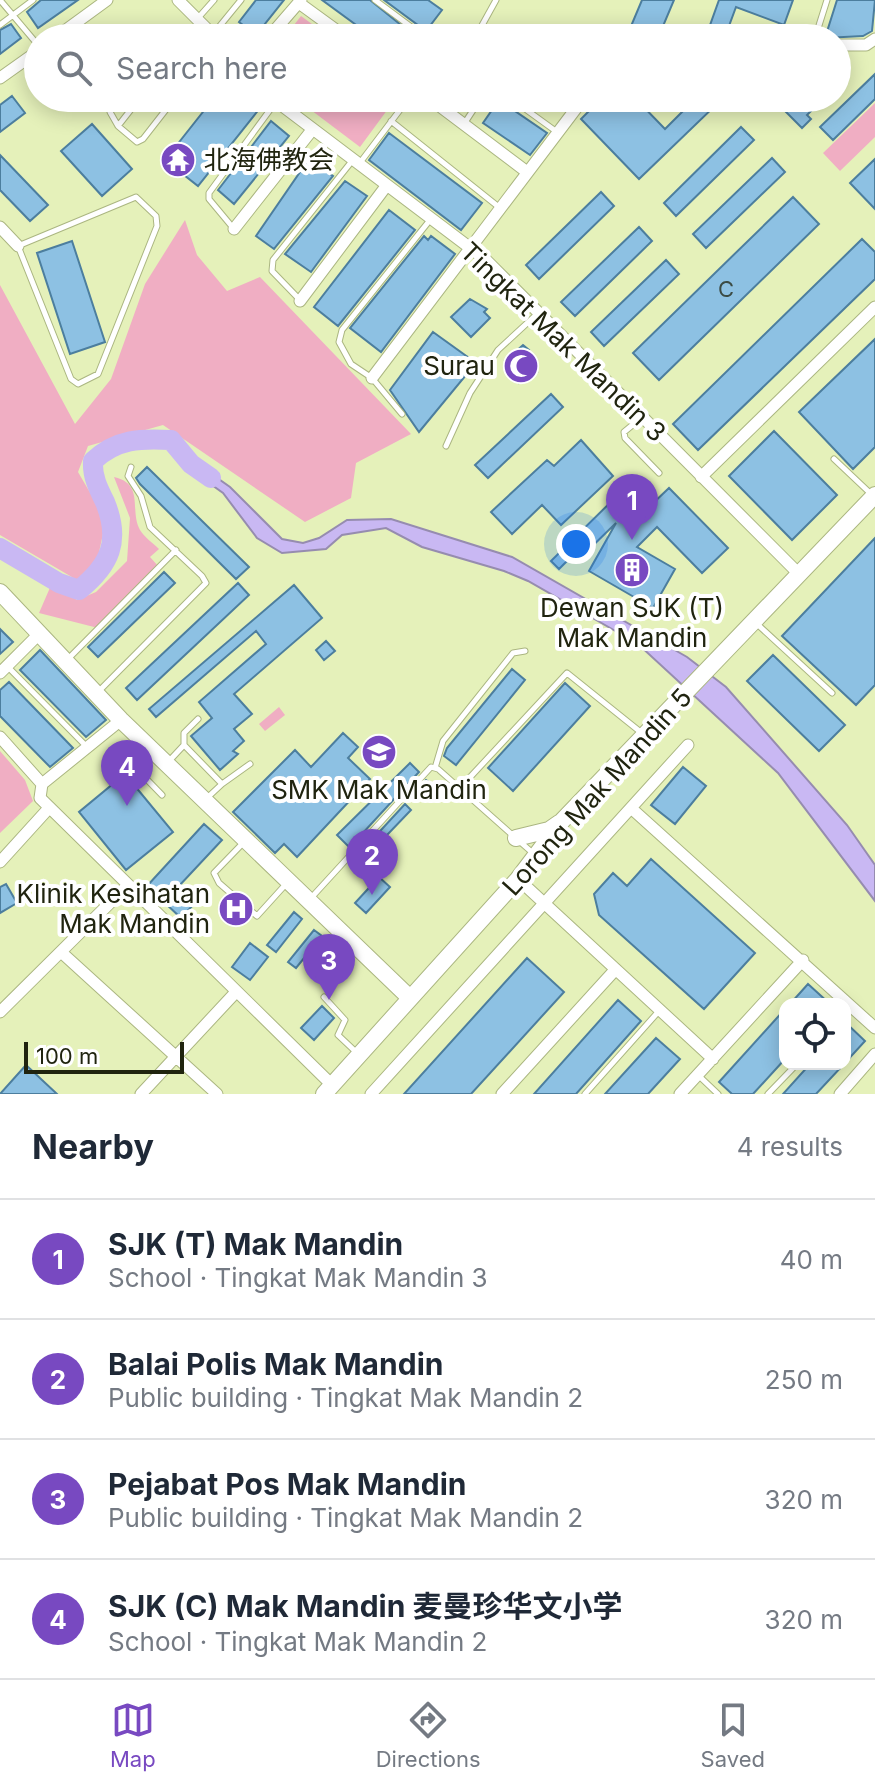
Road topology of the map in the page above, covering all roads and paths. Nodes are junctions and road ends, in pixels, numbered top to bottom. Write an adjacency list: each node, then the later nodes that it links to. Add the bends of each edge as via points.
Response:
1 (0, 0): 11 (lane)
2 (33, 0): 11 (lane)
3 (107, 0): 13 (street)
4 (178, 0): 12 (street)
5 (214, 0): 12 (lane)
6 (241, 0): 15 (lane)
7 (375, 0): 18 (lane)
8 (496, 0): 19 (lane)
9 (827, 0): 20 (lane)
10 (300, 1): 16 (street); 17 (street)
11 (13, 15): 21 (lane); 22 (lane)
12 (198, 19): 14 (street)
13 (74, 24)
14 (203, 24)
15 (223, 24)
16 (280, 24)
17 (329, 24)
18 (407, 24)
19 (483, 24)
20 (819, 24)
21 (0, 25)
22 (24, 30)
23 (875, 39): 24 (street)
24 (851, 45)
25 (24, 59): 26 (street)
26 (0, 78)
27 (110, 112): 39 (lane)
28 (129, 112): 39 (lane)
29 (164, 112): 39 (lane, via 137,142)
30 (266, 112): 48 (lane, via 209,193)
31 (289, 112): 40 (street, Tingkat Mak Mandin 3)
32 (398, 112): 37 (lane)
33 (447, 112): 38 (street)
34 (471, 112): 38 (lane)
35 (529, 112): 41 (lane)
36 (573, 112): 41 (street)
37 (391, 121): 42 (lane); 45 (lane)
38 (463, 124): 43 (street)
39 (118, 126)
40 (312, 130): 42 (street, Tingkat Mak Mandin 3); 48 (street)
41 (557, 132): 43 (street)
42 (356, 162): 44 (street, Tingkat Mak Mandin 3); 51 (lane, via 273,260 272,271)
43 (527, 172): 45 (street)
44 (387, 185): 46 (street, Tingkat Mak Mandin 3); 51 (street)
45 (500, 208): 50 (street)
46 (431, 218): 50 (street, Tingkat Mak Mandin 3); 54 (lane, via 342,330 339,342 351,364)
47 (0, 227): 49 (street)
48 (234, 229)
49 (18, 246): 49 (lane, via 71,379 78,384 90,380 98,374 115,333 157,226 156,216 136,197)
50 (470, 248): 53 (street, Tingkat Mak Mandin 3); 54 (street)
51 (300, 301)
52 (875, 307): 61 (street)
53 (538, 313): 56 (street, Tingkat Mak Mandin 3); 57 (lane, via 498,350 470,393)
54 (372, 378): 55 (lane)
55 (402, 414)
56 (641, 418): 60 (lane, via 624,432 625,438); 61 (street, Tingkat Mak Mandin 3)
57 (446, 446)
58 (834, 459): 62 (lane)
59 (131, 467): 63 (lane, via 128,476 141,496 150,527)
60 (659, 473)
61 (701, 477): 64 (street, Tingkat Mak Mandin 3)
62 (873, 500): 64 (street, Lorong Mak Mandin 5)
63 (176, 550): 69 (lane); 72 (lane, via 206,583)
64 (800, 575): 66 (street, Lorong Mak Mandin 5)
65 (1, 597): 67 (street)
66 (756, 623): 71 (lane); 75 (street, Lorong Mak Mandin 5)
67 (39, 634): 69 (street); 70 (street)
68 (525, 651): 83 (lane, via 513,653 443,741)
69 (66, 662): 72 (street)
70 (4, 670): 80 (lane)
71 (832, 693)
72 (96, 694): 74 (street)
73 (198, 719): 78 (lane, via 184,733)
74 (121, 720): 77 (street); 80 (street)
75 (643, 735): 86 (lane, via 567,673); 91 (street, Lorong Mak Mandin 5)
76 (0, 737): 84 (street)
77 (139, 738): 81 (street); 87 (lane, via 130,747 130,762)
78 (184, 745): 81 (lane); 85 (lane)
79 (688, 745): 90 (street)
80 (89, 749): 84 (street)
81 (166, 764): 88 (street)
82 (250, 764): 85 (lane)
83 (435, 768): 86 (lane); 99 (lane, via 427,770)
84 (42, 784): 89 (street, via 40,798)
85 (222, 784): 88 (lane)
86 (460, 788): 92 (lane)
87 (162, 795)
88 (205, 801): 93 (street)
89 (49, 808): 94 (street); 98 (street)
90 (631, 808): 100 (street); 102 (street)
91 (562, 821): 92 (street); 95 (street, Lorong Mak Mandin 5)
92 (516, 838): 95 (lane)
93 (245, 840): 97 (street); 97 (lane, via 214,873 253,915)
94 (2, 854)
95 (535, 856): 96 (street, Lorong Mak Mandin 5)
96 (518, 879): 100 (street); 106 (street, Lorong Mak Mandin 5)
97 (288, 881): 99 (street)
98 (127, 886): 101 (street); 104 (street)
99 (309, 900): 106 (street)
100 (544, 902): 103 (street); 121 (street)
101 (61, 952): 110 (street); 114 (street)
102 (803, 960): 107 (street); 115 (street)
103 (615, 970): 108 (street); 122 (street)
104 (236, 992): 114 (street); 118 (street)
105 (324, 997): 113 (lane, via 345,1020 338,1035)
106 (410, 998): 113 (street, Lorong Mak Mandin 5)
107 (838, 998)
108 (659, 1011): 115 (street); 123 (lane)
109 (851, 1011): 111 (street)
110 (0, 1012)
111 (875, 1028)
112 (875, 1054): 127 (street)
113 (360, 1055): 118 (street, Lorong Mak Mandin 5)
114 (174, 1058): 119 (street); 120 (street)
115 (713, 1059): 117 (street)
116 (791, 1070): 126 (lane)
117 (698, 1075): 124 (street); 125 (lane)
118 (328, 1089)
119 (141, 1094)
120 (217, 1094)
121 (371, 1094)
122 (502, 1094)
123 (585, 1094)
124 (680, 1094)
125 (718, 1094)
126 (768, 1094)
127 (840, 1094)

